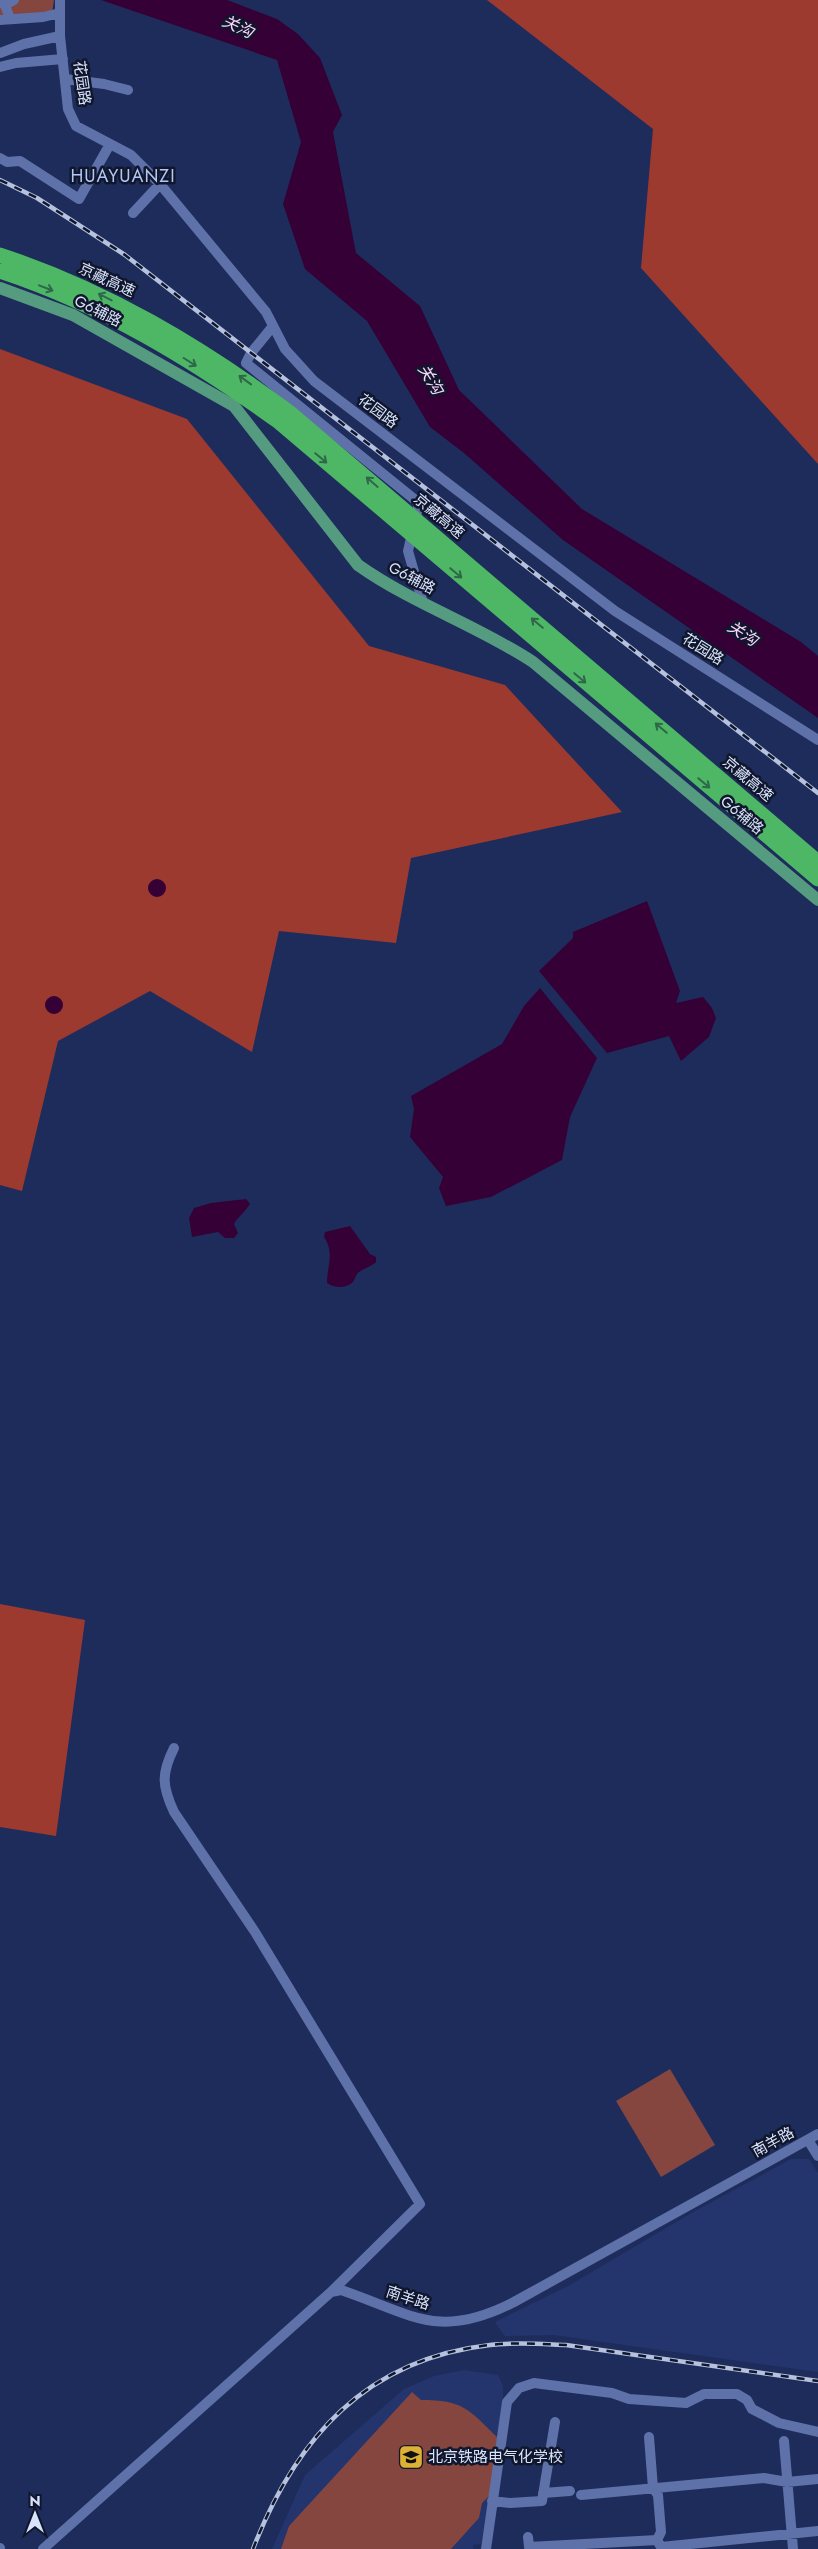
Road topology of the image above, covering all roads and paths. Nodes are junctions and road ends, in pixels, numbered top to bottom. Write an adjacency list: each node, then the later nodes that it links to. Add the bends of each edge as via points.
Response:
1 (6, 2): 3 (street)
2 (59, 4): 3 (street, via 43,17); 4 (street, 花园路)
3 (5, 19)
4 (60, 36): 5 (street); 6 (street, 花园路)
5 (0, 53)
6 (63, 59): 7 (street); 8 (street, 花园路)
7 (0, 67)
8 (65, 79): 9 (street); 10 (street, 花园路, via 68,109 76,126)
9 (128, 90)
10 (110, 144): 11 (street, via 79,199 20,161 7,162); 12 (street, 花园路, via 131,155)
11 (0, 158)
12 (160, 184): 13 (street); 17 (street, 花园路, via 266,312)
13 (133, 213)
14 (0, 255): 20 (highway, 京藏高速, one-way to 14, via 290,412 189,343 88,288)
15 (0, 271): 21 (highway, one-way to 21, via 82,302 233,389 279,422)
16 (0, 288): 18 (main road, G6辅路, via 73,315 234,406 358,564 379,580)
17 (273, 326): 18 (street, via 250,353 246,363 419,503 408,552); 19 (street, 花园路, via 285,349 314,381 615,611)
18 (423, 603): 22 (main road, G6辅路, via 505,644 533,662)
19 (818, 740)
20 (818, 862)
21 (818, 880)
22 (818, 900)
23 (174, 1748): 27 (street, via 164,1767 164,1791 174,1812 255,1932 420,2204)
24 (818, 2134): 25 (street, 南羊路)
25 (808, 2140): 26 (street); 27 (street, 南羊路, via 514,2302 479,2318 458,2322 418,2320 341,2290)
26 (818, 2156)
27 (331, 2292): 43 (street)
28 (556, 2422): 36 (street)
29 (818, 2432): 38 (street, via 788,2428 757,2412 737,2394 704,2394 686,2402 628,2399 612,2392 534,2382 519,2388 508,2402)
30 (649, 2437): 34 (street)
31 (784, 2441): 33 (street)
32 (818, 2479): 33 (street)
33 (787, 2482): 34 (street, via 764,2478); 40 (street)
34 (653, 2488): 37 (street); 42 (street, via 658,2496 661,2532)
35 (570, 2491): 36 (street)
36 (543, 2493): 38 (street, via 542,2501)
37 (581, 2495)
38 (492, 2501): 44 (street)
39 (818, 2531): 40 (street)
40 (792, 2533): 42 (street, via 661,2547); 45 (street)
41 (528, 2537): 42 (street, via 529,2547)
42 (657, 2540)
43 (43, 2549)
44 (486, 2549)
45 (793, 2549)

